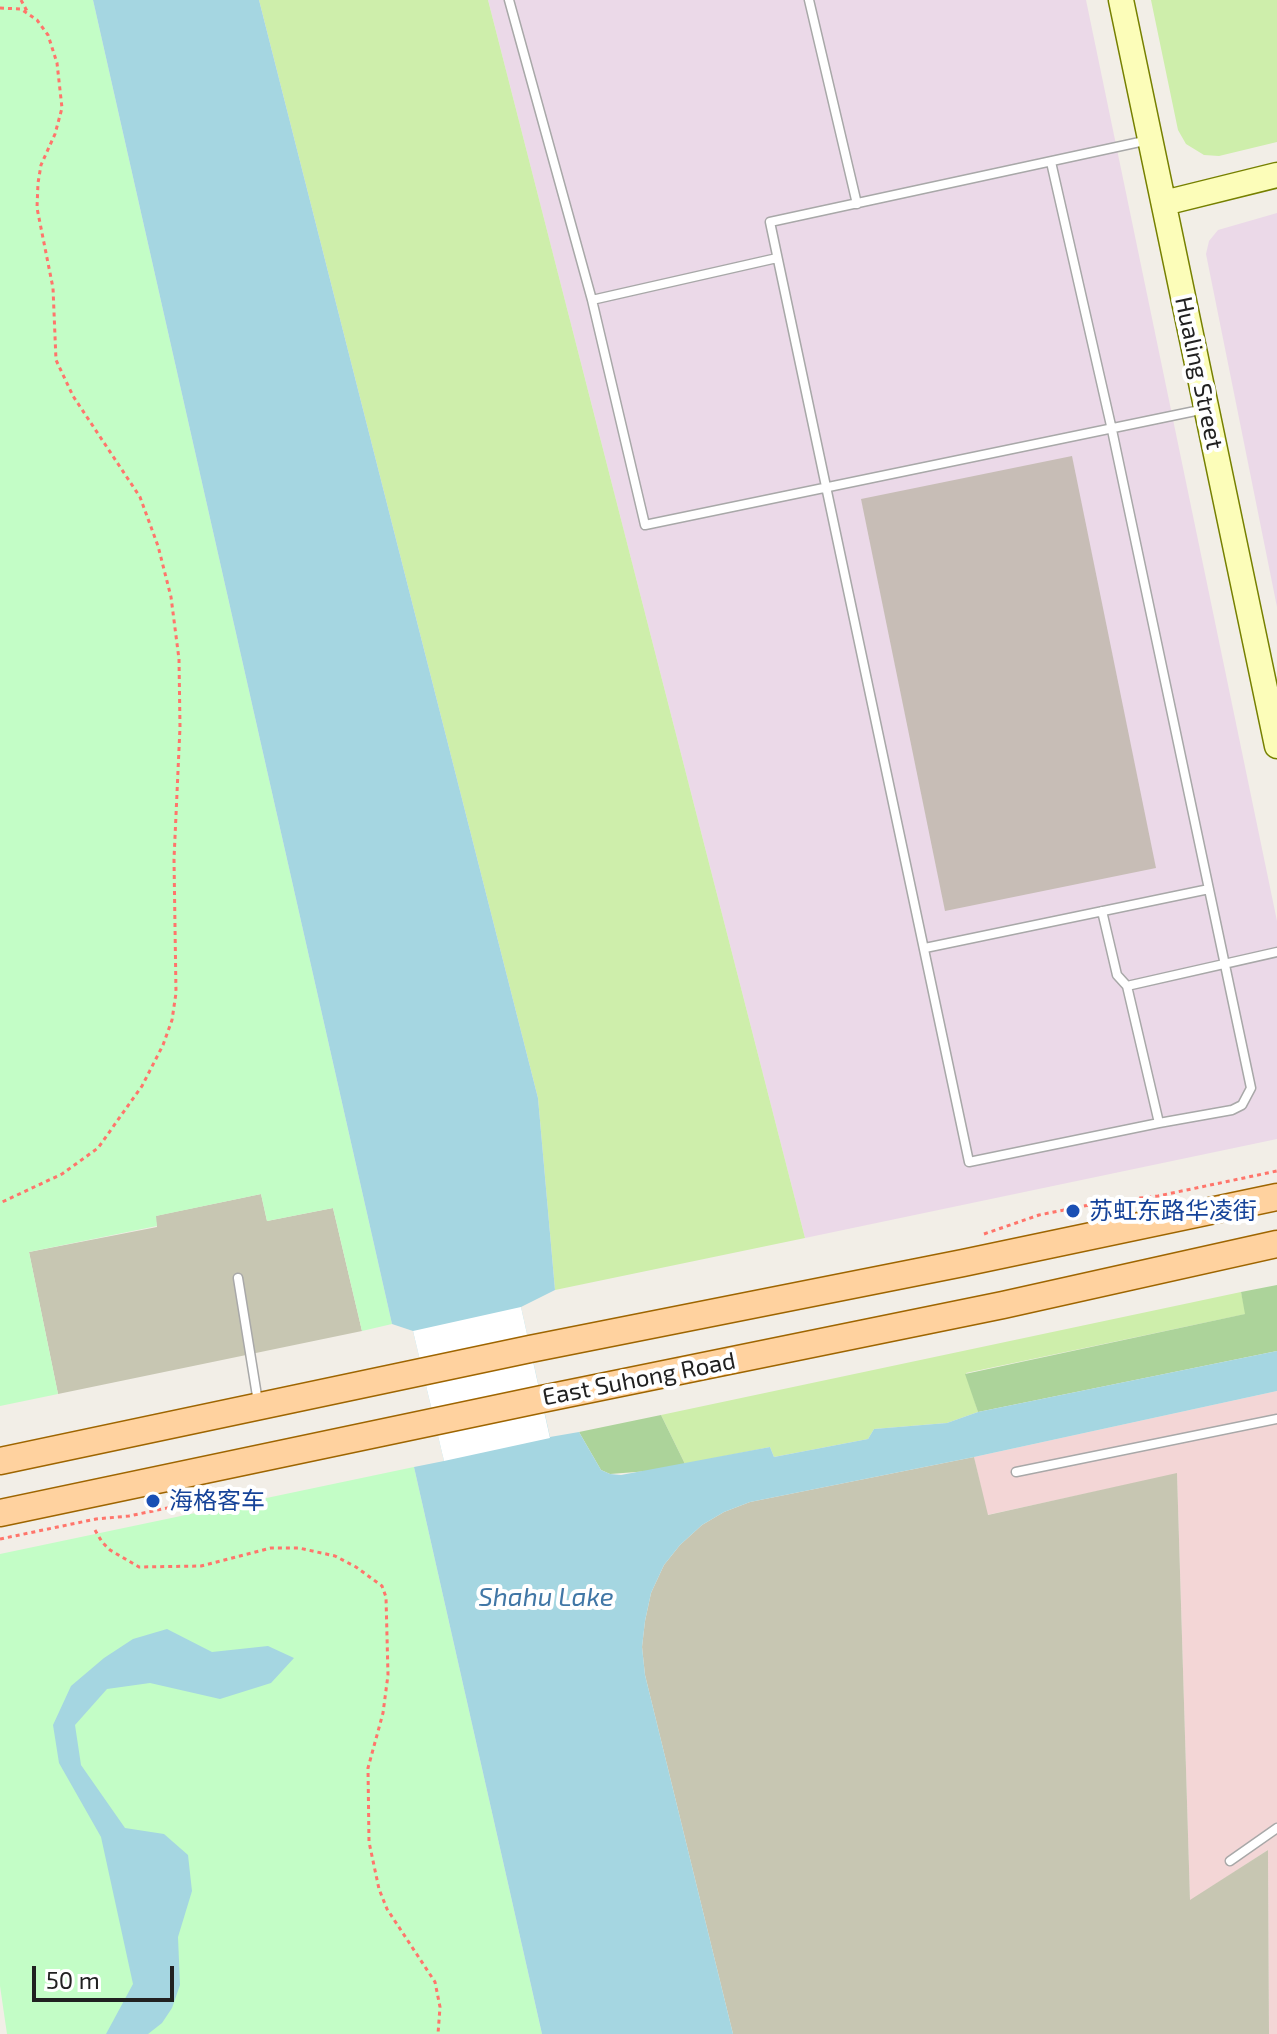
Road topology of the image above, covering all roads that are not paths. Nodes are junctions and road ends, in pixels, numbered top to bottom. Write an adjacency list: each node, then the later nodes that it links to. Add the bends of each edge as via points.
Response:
1 (509, 0): 10 (lane)
2 (809, 0): 8 (lane)
3 (1121, 0): 4 (street, Hualing Street)
4 (1151, 140): 5 (lane); 7 (street, Hualing Street)
5 (1051, 162): 8 (lane); 12 (lane)
6 (1277, 175): 7 (street)
7 (1164, 203): 11 (street, Hualing Street)
8 (857, 204): 9 (lane, via 770,222)
9 (777, 258): 10 (lane); 13 (lane)
10 (592, 300): 13 (lane, via 645,525)
11 (1207, 409): 12 (lane); 14 (street, Hualing Street)
12 (1112, 430): 13 (lane); 15 (lane)
13 (827, 489): 17 (lane)
14 (1277, 746)
15 (1209, 889): 16 (lane); 19 (lane)
16 (1102, 911): 17 (lane); 20 (lane, via 1117,975)
17 (925, 948): 21 (lane, via 969,1162)
18 (1277, 952): 19 (lane)
19 (1225, 963): 20 (lane); 21 (lane, via 1251,1088 1248,1098 1232,1110)
20 (1127, 986): 21 (lane)
21 (1159, 1123)
22 (1277, 1197): 25 (main road)
23 (1277, 1244): 29 (main road, East Suhong Road)
24 (238, 1278): 25 (lane)
25 (258, 1407): 27 (main road)
26 (1277, 1419): 28 (lane)
27 (0, 1461)
28 (1016, 1472)
29 (0, 1513)
30 (1277, 1828): 31 (lane)
31 (1230, 1861)

